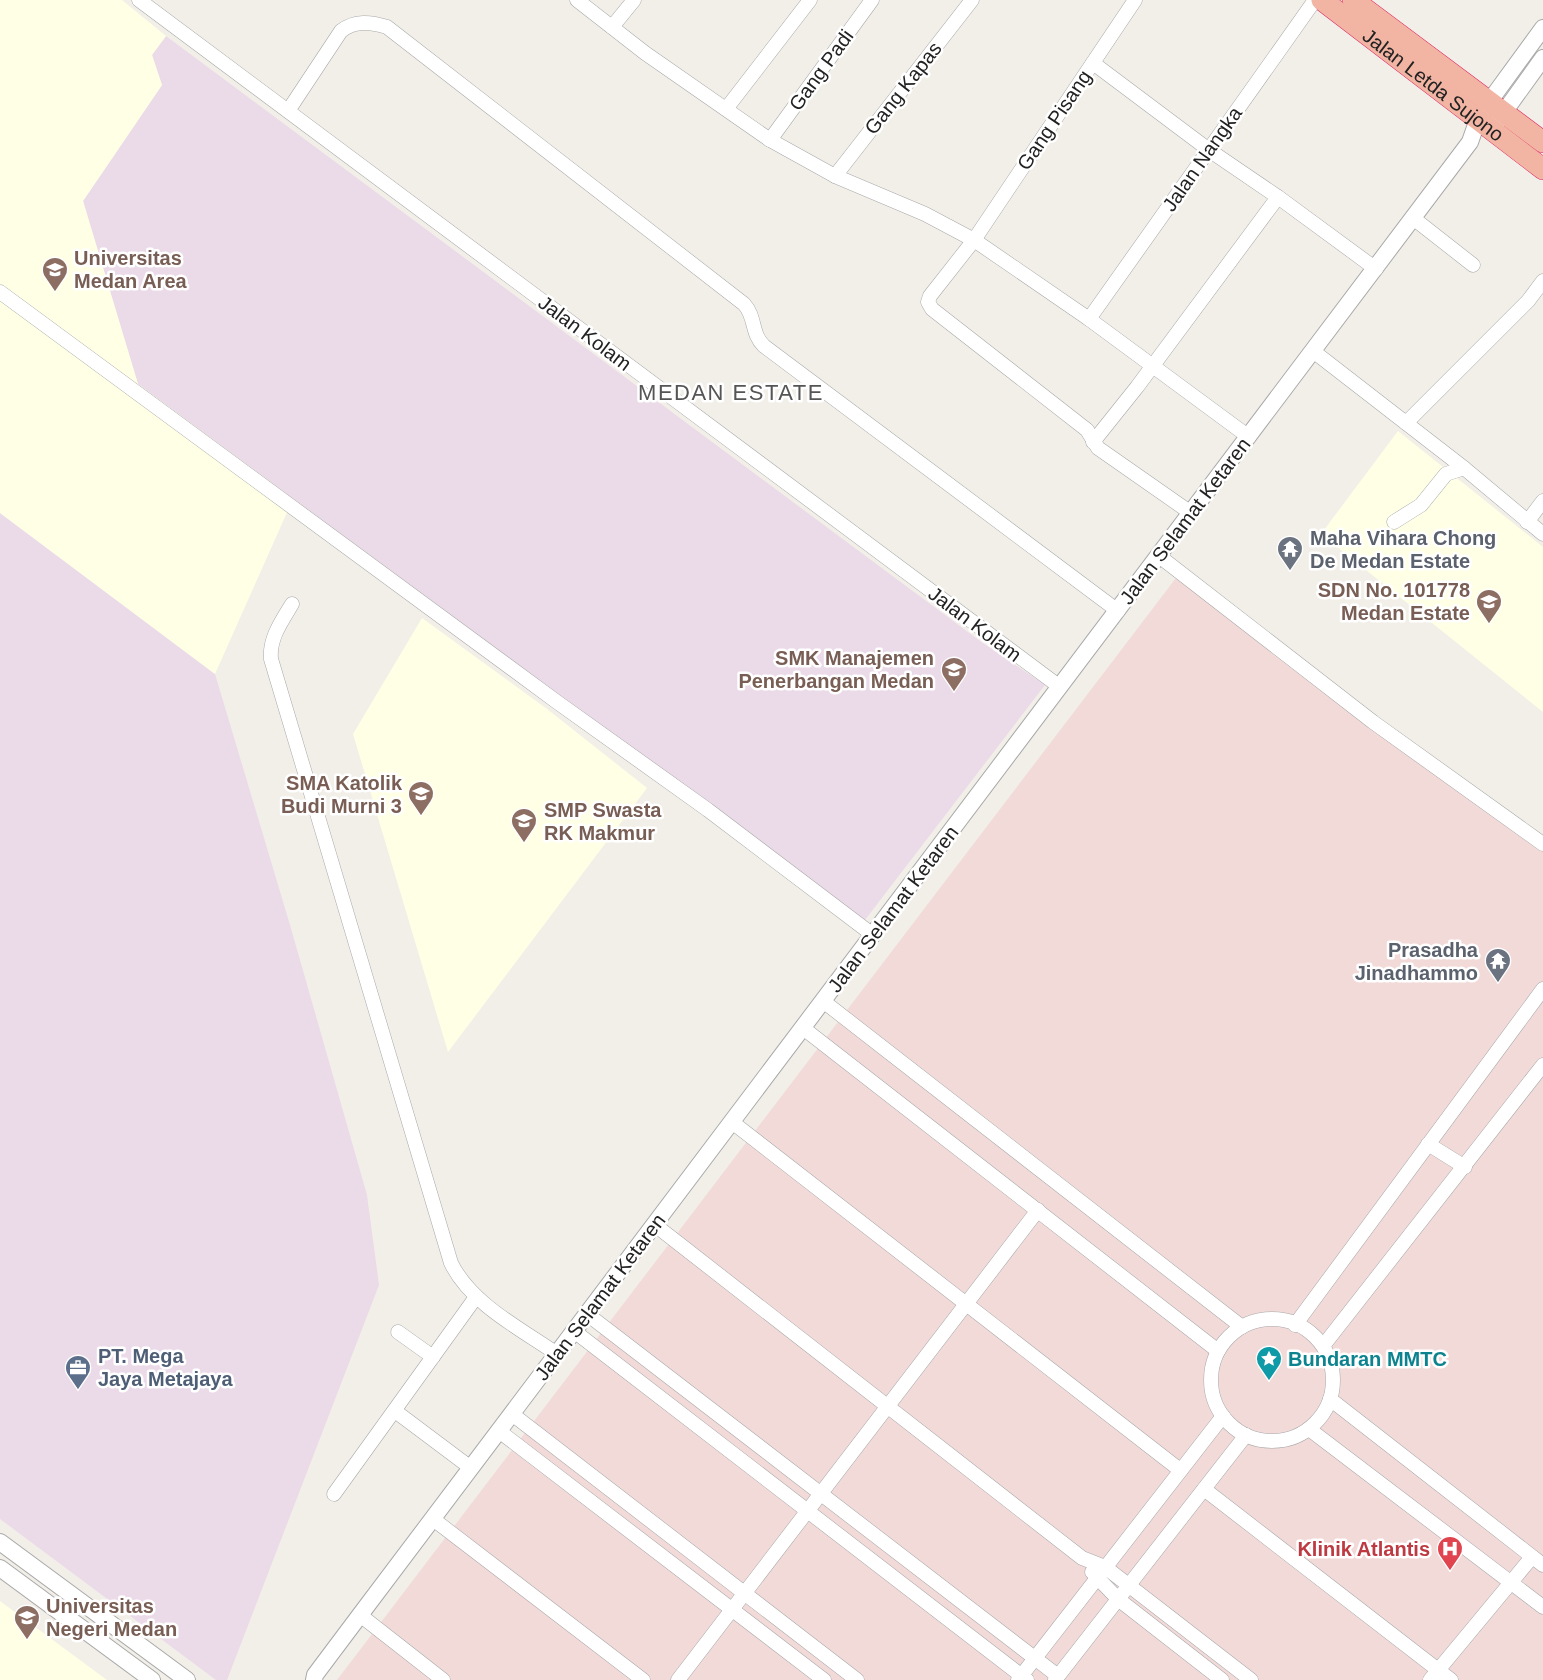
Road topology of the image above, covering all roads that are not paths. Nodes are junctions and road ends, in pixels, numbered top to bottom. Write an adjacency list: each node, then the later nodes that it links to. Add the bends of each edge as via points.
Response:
1 (139, 0): 16 (street, Jalan Kolam)
2 (577, 0): 11 (street)
3 (634, 0): 11 (street)
4 (810, 0): 15 (street)
5 (872, 0): 18 (street, Gang Padi)
6 (972, 0): 22 (street, Gang Kapas)
7 (1135, 0): 14 (street, Gang Pisang)
8 (1316, 0): 20 (street, Jalan Nangka)
9 (1322, 0): 17 (highway, Jalan Letda Sujono)
10 (1353, 0): 17 (highway, Jalan Letda Sujono)
11 (612, 27): 15 (street)
12 (1543, 28): 17 (street)
13 (1543, 58): 17 (street)
14 (1093, 63): 20 (street); 25 (street, Gang Pisang)
15 (726, 109): 18 (street)
16 (288, 111): 44 (street, via 341,31 358,23 387,27 744,304 764,346); 45 (street, Jalan Kolam)
17 (1491, 116): 19 (highway, Jalan Letda Sujono); 21 (highway, Jalan Letda Sujono); 24 (street, Jalan Selamat Ketaren)
18 (770, 140): 22 (street)
19 (1543, 142)
20 (1209, 150): 23 (street); 30 (street, Jalan Nangka)
21 (1543, 169)
22 (835, 176): 25 (street, via 925,214)
23 (1278, 197): 27 (street); 32 (street)
24 (1413, 218): 26 (street); 27 (street, Jalan Selamat Ketaren)
25 (974, 240): 30 (street); 35 (street, Gang Pisang, via 930,296 929,305 1087,430)
26 (1473, 264)
27 (1376, 269): 31 (street, Jalan Selamat Ketaren)
28 (1543, 281): 33 (street, via 1528,301)
29 (0, 292): 47 (street)
30 (1089, 319): 32 (street)
31 (1313, 351): 33 (street); 34 (street, Jalan Selamat Ketaren)
32 (1153, 366): 34 (street); 35 (street)
33 (1406, 423): 36 (street)
34 (1249, 437): 38 (street, Jalan Selamat Ketaren)
35 (1093, 442): 38 (street)
36 (1464, 468): 39 (street, via 1446,474 1421,505); 40 (street)
37 (1543, 501): 40 (street)
38 (1191, 513): 42 (street, Jalan Selamat Ketaren)
39 (1394, 522)
40 (1527, 522): 41 (street)
41 (1543, 534)
42 (1159, 556): 44 (street, Jalan Selamat Ketaren); 46 (street, via 1372,722)
43 (292, 604): 57 (street, via 275,633 271,659 452,1263)
44 (1118, 611): 45 (street, Jalan Selamat Ketaren)
45 (1060, 687): 47 (street, Jalan Selamat Ketaren)
46 (1543, 844)
47 (873, 934): 49 (street, Jalan Selamat Ketaren)
48 (1543, 989): 53 (street)
49 (823, 1001): 50 (street, Jalan Selamat Ketaren); 61 (street)
50 (803, 1028): 52 (street, Jalan Selamat Ketaren); 55 (street)
51 (1543, 1065): 54 (street)
52 (732, 1122): 56 (street, Jalan Selamat Ketaren); 58 (street)
53 (1428, 1144): 54 (street); 60 (street)
54 (1465, 1167): 64 (street)
55 (1038, 1210): 58 (street); 65 (street)
56 (655, 1225): 59 (street, Jalan Selamat Ketaren); 72 (street)
57 (476, 1297): 66 (street); 67 (street)
58 (966, 1304): 72 (street); 85 (street)
59 (587, 1314): 62 (street, Jalan Selamat Ketaren); 68 (street)
60 (1295, 1325): 61 (street, via 1268,1320); 64 (street)
61 (1242, 1327): 65 (street)
62 (574, 1331): 66 (street, Jalan Selamat Ketaren); 69 (street)
63 (398, 1332): 67 (street)
64 (1323, 1346): 71 (street, via 1331,1371)
65 (1218, 1351): 76 (street, via 1211,1386)
66 (557, 1354): 74 (street, Jalan Selamat Ketaren)
67 (433, 1357): 73 (street)
68 (657, 1367): 69 (street); 70 (street)
69 (643, 1384): 75 (street)
70 (698, 1399): 75 (street); 77 (street)
71 (1330, 1399): 78 (street); 96 (street)
72 (888, 1406): 88 (street); 95 (street)
73 (395, 1411): 84 (street); 87 (street)
74 (512, 1414): 79 (street, Jalan Selamat Ketaren); 104 (street)
75 (684, 1416): 81 (street)
76 (1223, 1416): 80 (street); 85 (street)
77 (732, 1425): 81 (street); 82 (street)
78 (1309, 1429): 80 (street, via 1279,1440); 101 (street)
79 (499, 1431): 84 (street, Jalan Selamat Ketaren); 108 (street)
80 (1246, 1435): 86 (street)
81 (719, 1442): 83 (street)
82 (764, 1450): 83 (street); 88 (street)
83 (751, 1467): 89 (street)
84 (471, 1468): 90 (street, Jalan Selamat Ketaren)
85 (1180, 1470): 97 (street)
86 (1204, 1489): 103 (street); 113 (street)
87 (334, 1494)
88 (821, 1494): 89 (street); 91 (street)
89 (808, 1511): 93 (street); 104 (street)
90 (433, 1519): 109 (street, Jalan Selamat Ketaren); 120 (street)
91 (873, 1534): 93 (street); 94 (street)
92 (0, 1542): 118 (street)
93 (860, 1551): 99 (street)
94 (904, 1558): 99 (street); 102 (street)
95 (1082, 1558): 97 (street); 100 (street)
96 (1538, 1561): 101 (street)
97 (1105, 1567): 100 (street); 103 (street)
98 (0, 1568): 117 (street)
99 (891, 1575): 106 (street)
100 (1096, 1579): 105 (street); 112 (street)
101 (1511, 1582): 107 (street); 113 (street)
102 (938, 1584): 106 (street); 110 (street)
103 (1129, 1585): 105 (street); 125 (street)
104 (745, 1593): 108 (street); 123 (street)
105 (1118, 1599): 116 (street); 124 (street)
106 (925, 1601): 111 (street)
107 (1543, 1607)
108 (732, 1609): 121 (street); 122 (street)
109 (360, 1615): 114 (street, Jalan Selamat Ketaren); 119 (street)
110 (981, 1617): 111 (street); 112 (street)
111 (968, 1635): 115 (street)
112 (1035, 1658): 115 (street); 116 (street)
113 (1434, 1675): 126 (street)
114 (312, 1678)
115 (1022, 1678)
116 (1056, 1678)
117 (152, 1680)
118 (187, 1680)
119 (443, 1680)
120 (643, 1680)
121 (678, 1680)
122 (824, 1680)
123 (857, 1680)
124 (1222, 1680)
125 (1251, 1680)
126 (1452, 1680)

